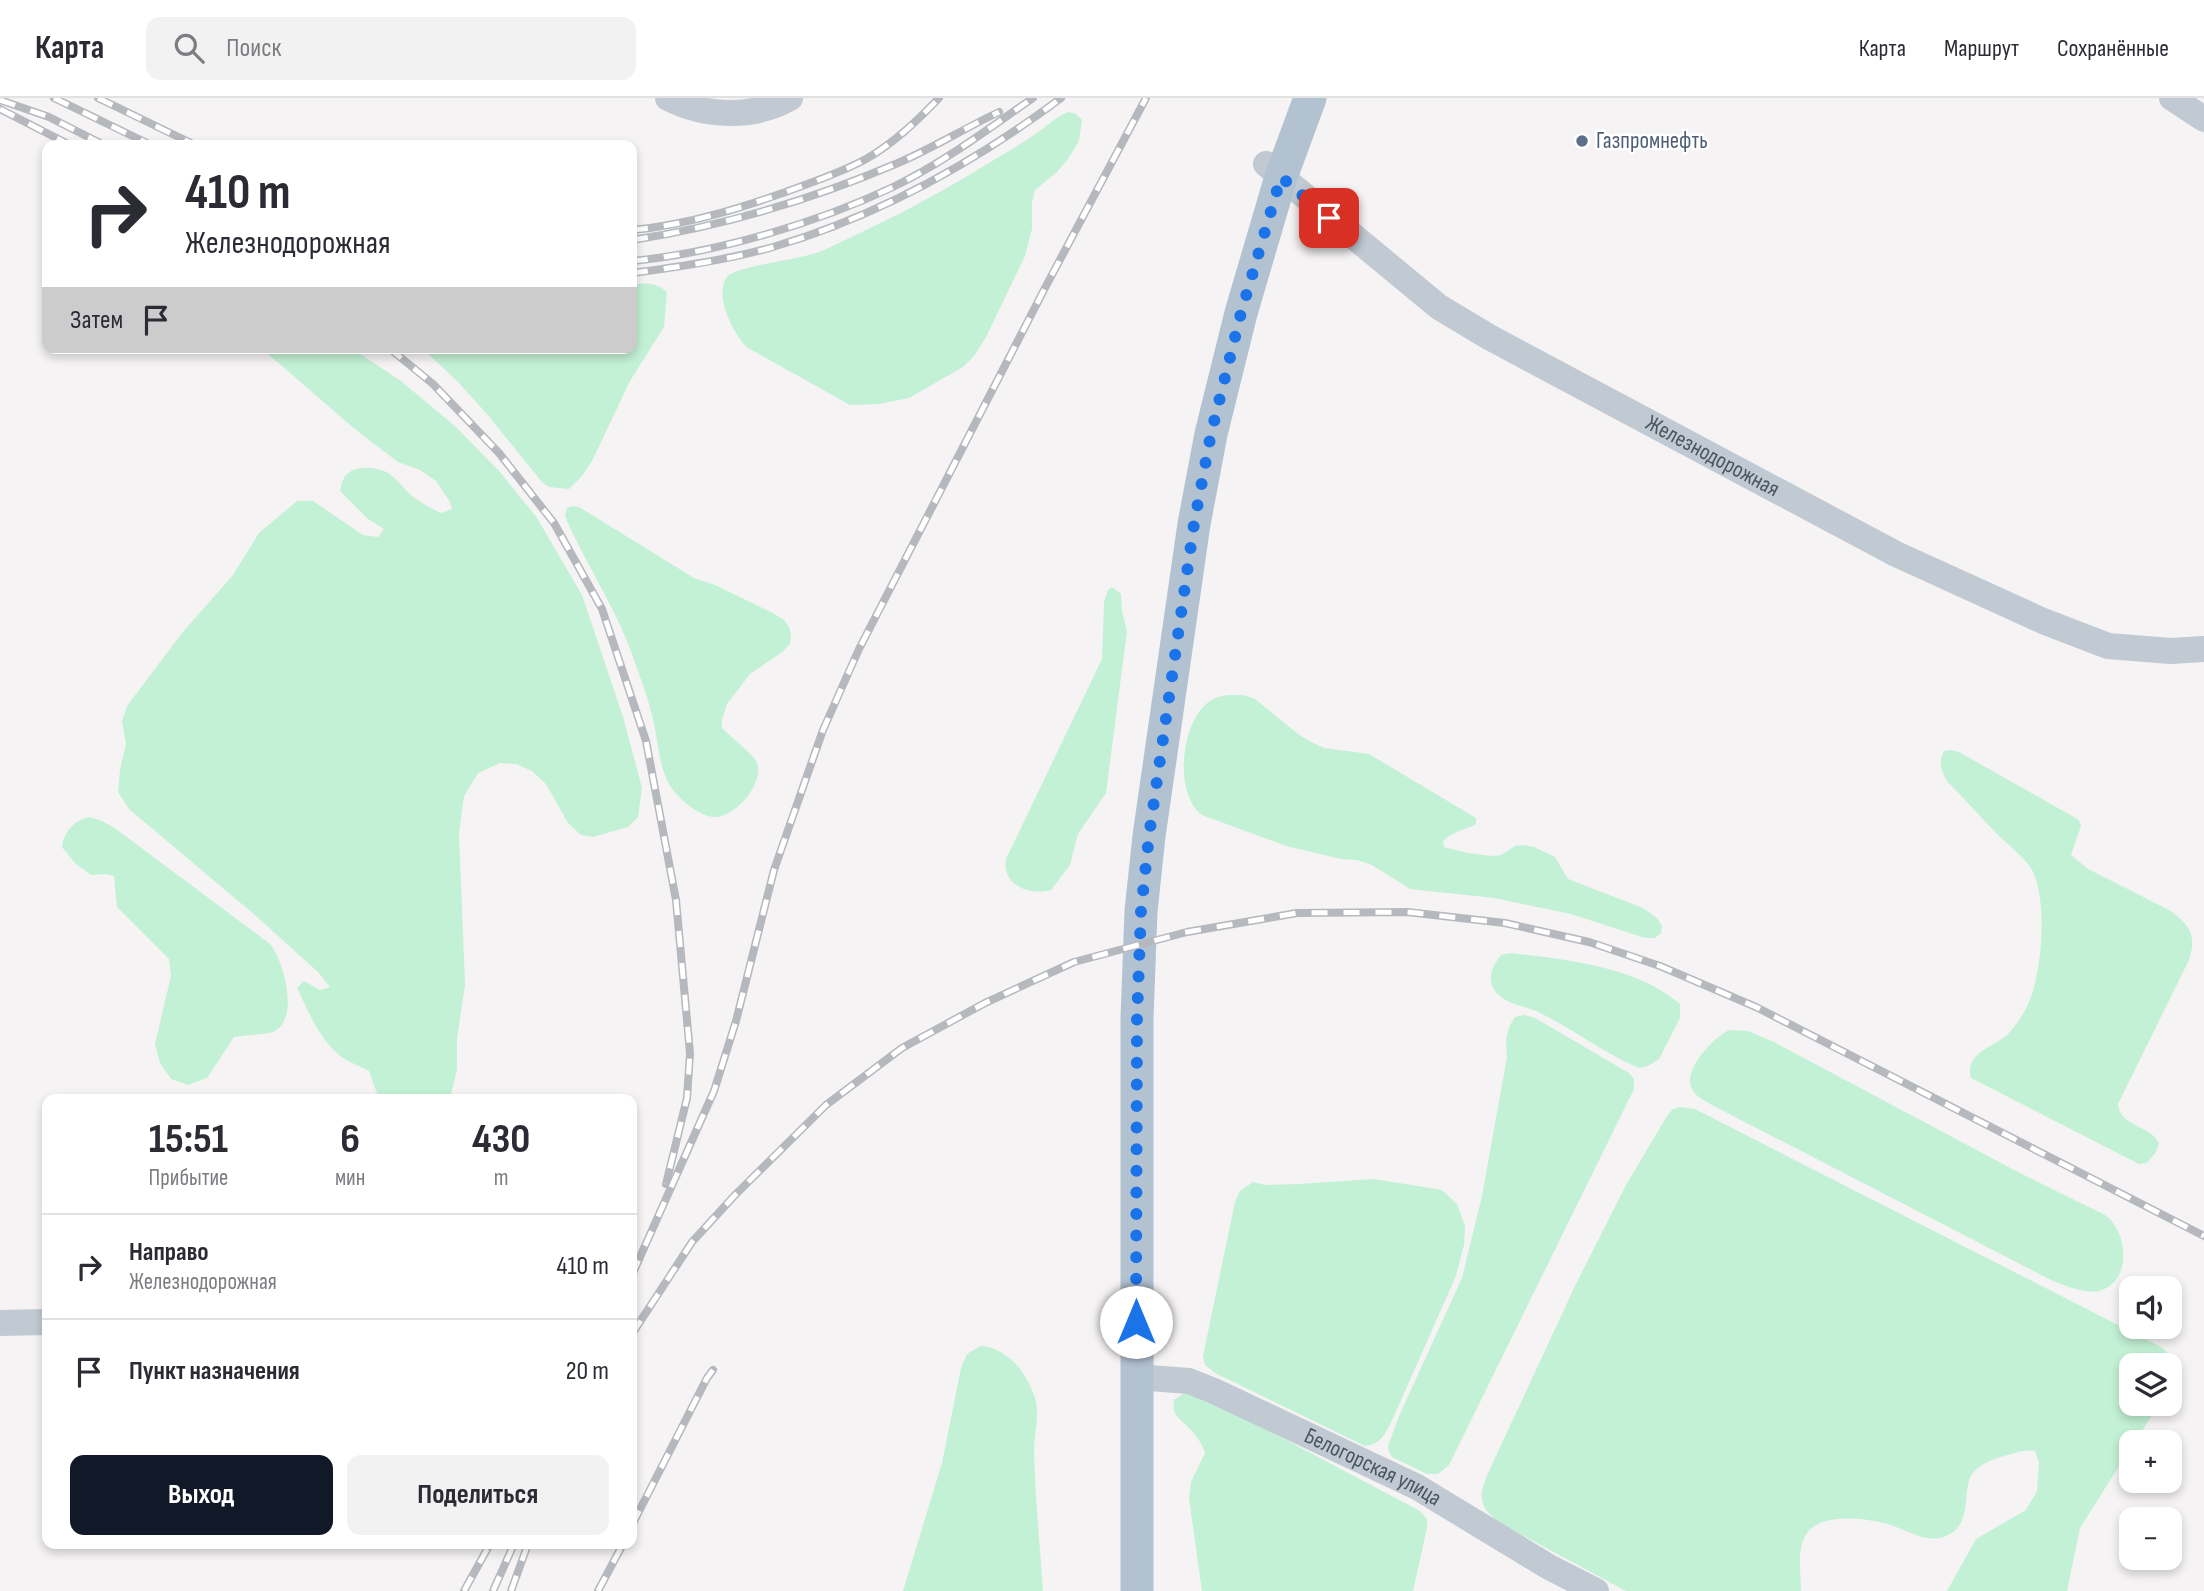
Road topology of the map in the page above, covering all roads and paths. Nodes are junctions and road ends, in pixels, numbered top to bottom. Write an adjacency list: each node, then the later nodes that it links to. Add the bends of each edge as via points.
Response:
1 (668, 98): 2 (street, via 720,113 748,113)
2 (790, 98)
3 (1289, 98): 7 (main road)
4 (1310, 98): 7 (main road)
5 (2172, 98): 6 (street)
6 (2204, 119)
7 (1274, 170): 8 (street, Железнодорожная, via 1439,307 1896,554 2108,646); 11 (main road, via 1194,524 1149,836 1137,1018); 12 (main road, via 1217,325 1174,519 1150,661 1118,914)
8 (2204, 649)
9 (0, 1322): 10 (street)
10 (42, 1322)
11 (1136, 1377): 13 (main road); 14 (street, Белогорская улица, via 1189,1381 1226,1396 1417,1488)
12 (1116, 1591)
13 (1137, 1591)
14 (1596, 1591)

